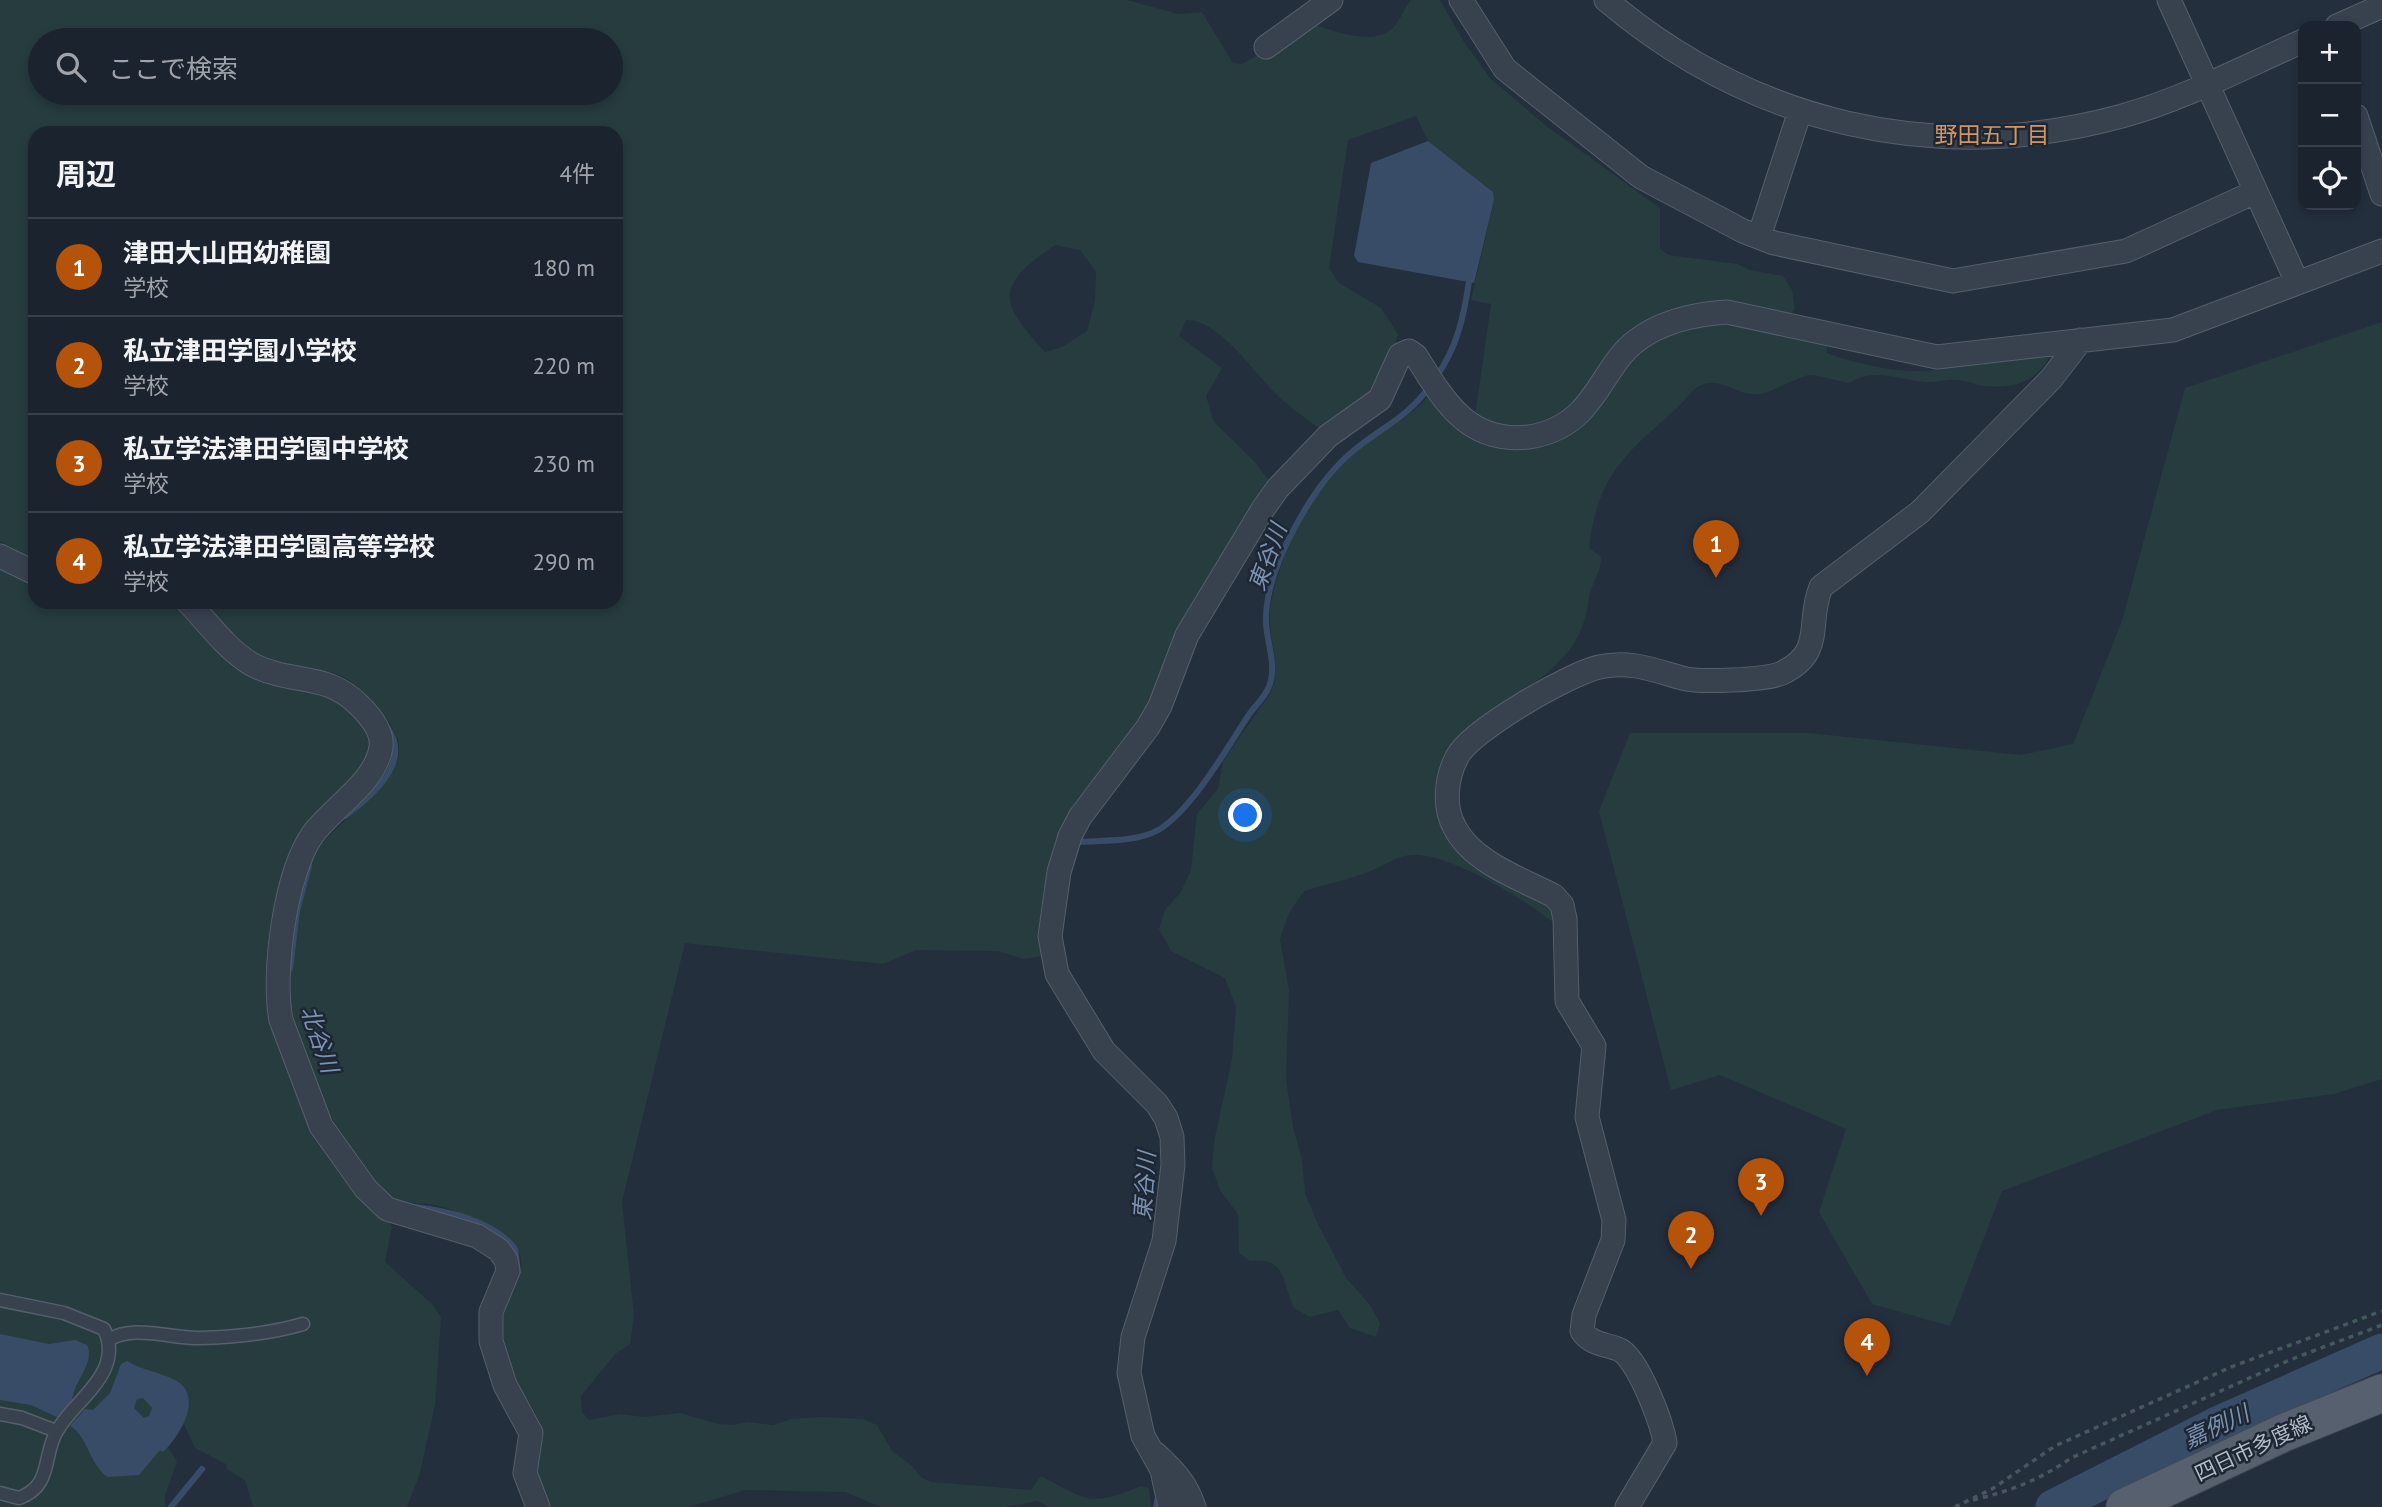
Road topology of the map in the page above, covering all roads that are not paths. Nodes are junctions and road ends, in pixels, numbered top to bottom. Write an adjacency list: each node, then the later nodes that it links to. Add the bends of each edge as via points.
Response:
1 (1461, 0): 14 (street, via 1505,69 1641,177)
2 (1606, 0): 10 (street, via 1659,41 1720,79)
3 (2169, 0): 9 (street)
4 (1327, 1): 8 (street)
5 (2382, 6): 6 (street)
6 (2348, 21)
7 (2298, 43): 9 (street)
8 (1266, 47)
9 (2206, 84): 10 (street, via 2151,107 2088,125 1992,137 1891,132); 12 (street)
10 (1800, 111): 14 (street)
11 (2361, 131): 13 (street)
12 (2255, 192): 14 (street, via 2126,251 1953,281); 16 (street)
13 (2382, 194)
14 (1759, 237)
15 (2382, 251): 16 (street)
16 (2297, 282): 17 (street, via 2174,330)
17 (2081, 340): 27 (street, via 1937,356 1727,312 1681,319 1636,341 1581,411 1561,426 1542,435 1516,438 1475,429 1441,396 1409,351 1400,355 1380,399 1328,436 1278,488 1186,635 1148,727 1080,817 1059,872 1050,936 1058,974 1104,1051 1157,1104 1172,1137 1164,1241 1133,1337 1129,1373 1143,1436); 32 (street, via 2051,379 1920,512 1821,587 1813,641 1802,659 1783,673 1765,678 1683,679 1635,664 1599,667 1554,685 1469,742 1450,774 1448,811 1466,844 1554,896 1566,919 1567,1001 1594,1046 1587,1117 1614,1220 1613,1240 1582,1331 1595,1342 1620,1350 1633,1363 1665,1443)
18 (0, 556): 19 (street)
19 (28, 570)
20 (195, 609): 29 (street, via 253,664 290,677 333,684 359,705 380,736 381,747 372,769 313,835 304,852 287,907 278,1005 281,1020 321,1126 366,1189 387,1209 477,1236 506,1260 508,1271 491,1312 491,1341 505,1385 530,1433 525,1473)
21 (0, 1300): 23 (lane, via 64,1313 104,1329)
22 (303, 1324): 23 (lane, via 273,1333 198,1338 128,1334)
23 (109, 1340): 26 (lane, via 96,1384)
24 (2382, 1393): 33 (main road, 四日市多度線, via 2283,1433)
25 (0, 1414): 26 (lane)
26 (56, 1431): 28 (lane, via 37,1489 19,1498)
27 (1155, 1453): 30 (street); 31 (street, via 1179,1475)
28 (0, 1493)
29 (538, 1507)
30 (1170, 1507)
31 (1194, 1507)
32 (1627, 1507)
33 (2125, 1507)

